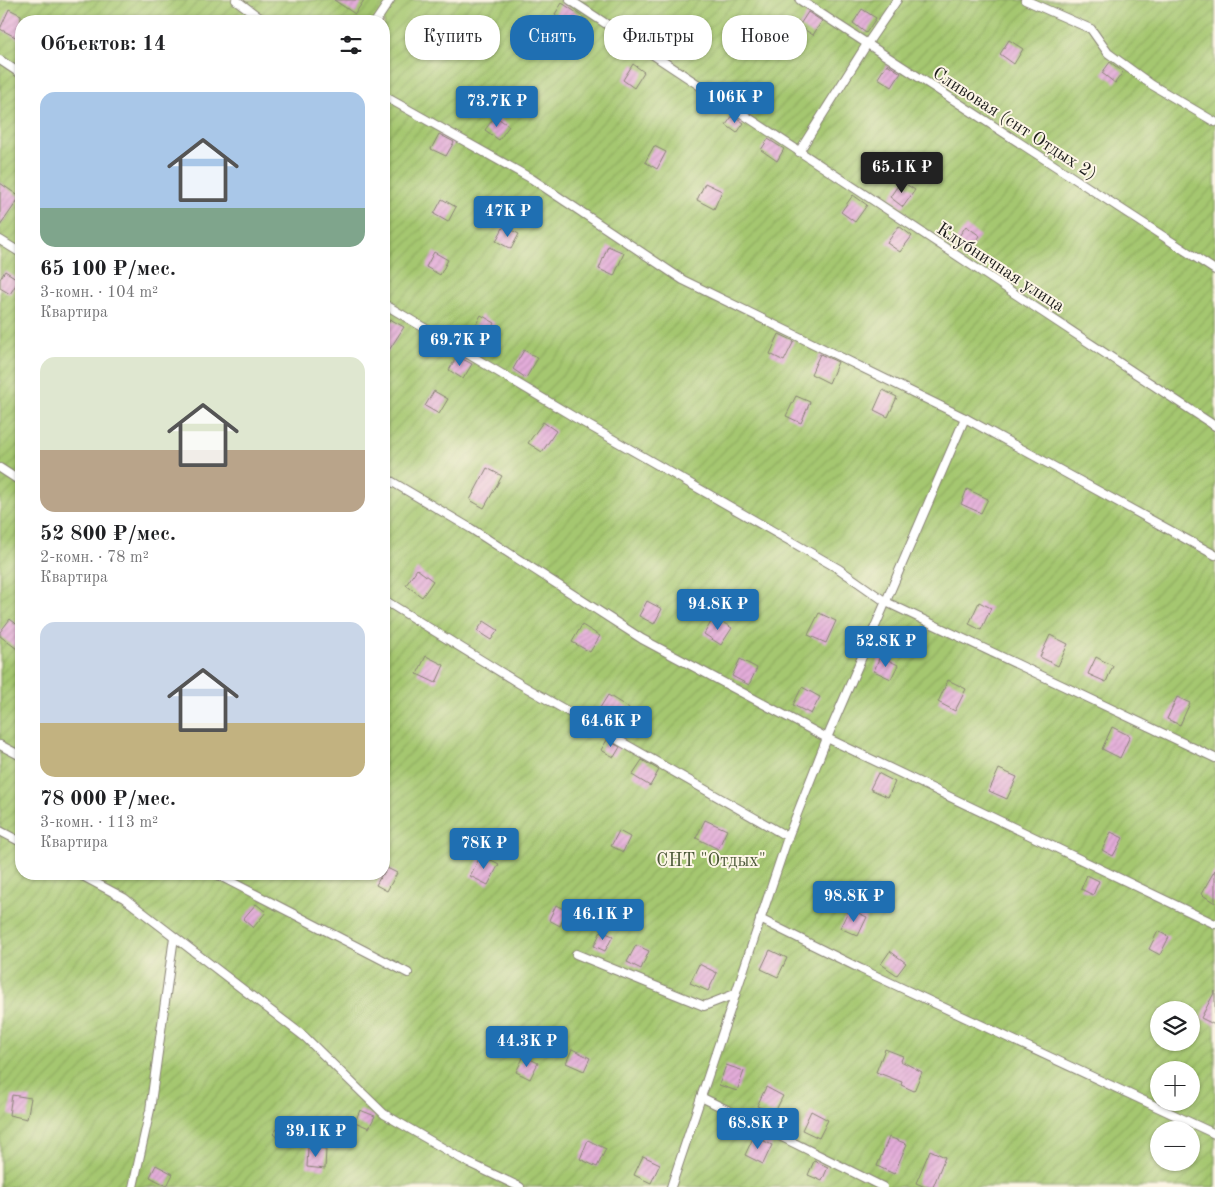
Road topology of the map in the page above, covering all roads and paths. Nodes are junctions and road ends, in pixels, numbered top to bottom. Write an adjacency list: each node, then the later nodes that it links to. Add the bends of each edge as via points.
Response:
1 (236, 0): 7 (lane)
2 (390, 0): 8 (lane)
3 (570, 0): 14 (lane, Клубничная улица)
4 (800, 0): 9 (lane, Сливовая (снт Отдых 2))
5 (897, 0): 9 (lane)
6 (1025, 0): 13 (lane, via 1091,29 1108,53 1152,85)
7 (256, 15)
8 (380, 15)
9 (867, 44): 14 (lane); 17 (lane, Сливовая (снт Отдых 2))
10 (0, 60): 11 (lane)
11 (15, 70)
12 (390, 99): 19 (lane, via 532,178 683,280)
13 (1215, 122)
14 (799, 152): 20 (lane, Клубничная улица)
15 (0, 240): 16 (lane)
16 (15, 250)
17 (1215, 270)
18 (390, 308): 25 (lane, via 839,569)
19 (965, 418): 24 (lane); 25 (lane)
20 (1215, 426)
21 (0, 468): 22 (lane)
22 (15, 478)
23 (390, 481): 27 (lane, via 642,639)
24 (1215, 555)
25 (886, 602): 27 (lane); 30 (lane)
26 (390, 604): 32 (lane, via 520,684)
27 (827, 738): 32 (lane); 37 (lane)
28 (0, 745): 29 (lane)
29 (15, 753)
30 (1215, 758)
31 (0, 831): 33 (lane)
32 (788, 837): 36 (lane)
33 (15, 839)
34 (90, 880): 38 (lane, via 124,898)
35 (228, 880): 40 (lane)
36 (760, 919): 41 (lane); 43 (lane)
37 (1215, 924)
38 (174, 938): 44 (lane, via 150,1110); 45 (lane, via 305,1037 384,1114 467,1162)
39 (576, 954): 41 (lane, via 704,1006)
40 (408, 973)
41 (735, 994): 42 (lane)
42 (701, 1097): 46 (lane); 47 (lane)
43 (1215, 1134)
44 (133, 1187)
45 (520, 1187)
46 (671, 1187)
47 (883, 1187)

